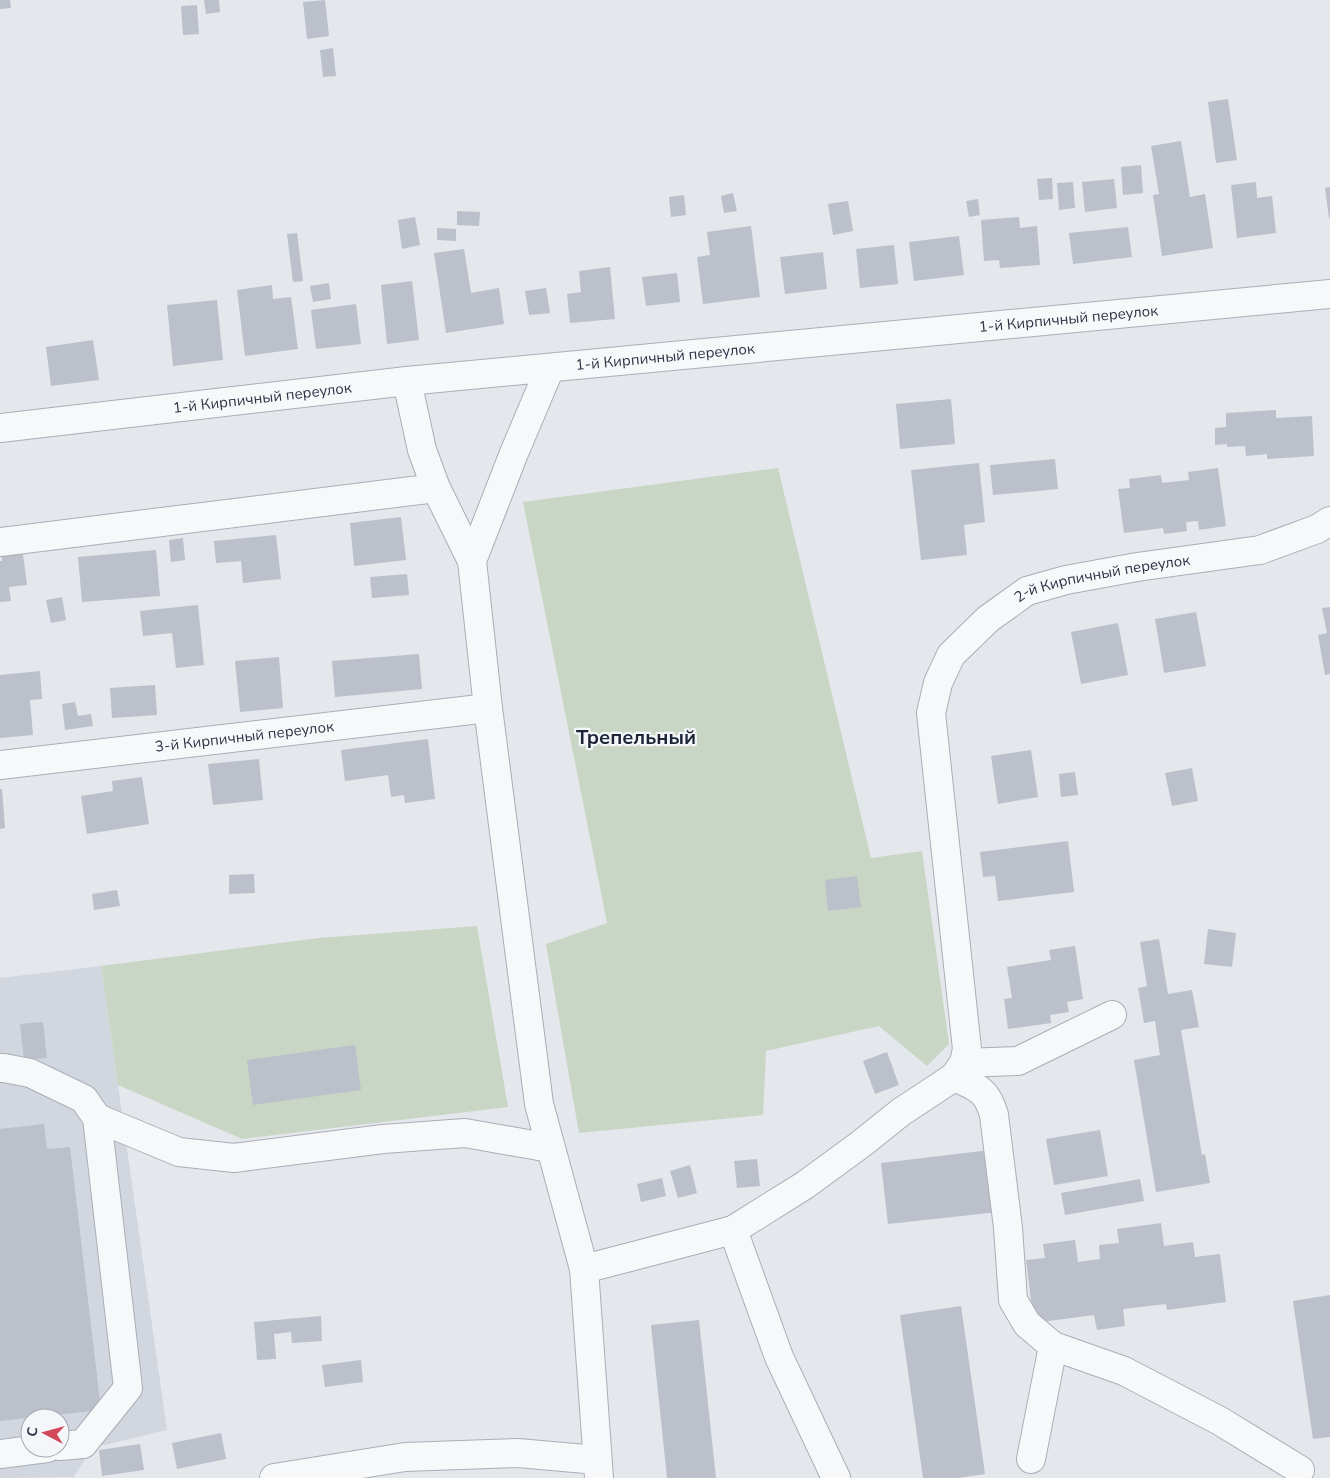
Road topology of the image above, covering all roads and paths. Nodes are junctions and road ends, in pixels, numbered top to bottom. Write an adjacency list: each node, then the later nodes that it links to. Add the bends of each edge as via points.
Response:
1 (1330, 294): 2 (street, 1-й Кирпичный переулок)
2 (550, 368): 3 (street, 1-й Кирпичный переулок); 8 (street)
3 (407, 381): 4 (street, 1-й Кирпичный переулок); 5 (street, via 422,450)
4 (0, 428)
5 (436, 488): 7 (street); 8 (street)
6 (1330, 521): 13 (street, 2-й Кирпичный переулок, via 1260,550 1137,567 1026,591 988,619 951,655 938,683 932,714 967,1049)
7 (0, 542)
8 (472, 561): 9 (street)
9 (488, 708): 10 (street, 3-й Кирпичный переулок); 15 (street, via 538,1104)
10 (0, 765)
11 (1112, 1015): 13 (street, via 1018,1061)
12 (0, 1068): 14 (street, via 30,1073 84,1099)
13 (959, 1070): 16 (street, via 805,1185); 18 (street, via 990,1101 994,1115 1013,1300 1027,1324)
14 (97, 1118): 15 (street, via 179,1152 234,1158 383,1139 466,1133); 19 (street, via 128,1388 83,1444)
15 (550, 1148): 17 (street)
16 (733, 1230): 17 (street); 26 (street, via 779,1356)
17 (584, 1269): 23 (street)
18 (1053, 1346): 22 (street); 24 (street, via 1124,1371 1220,1421)
19 (70, 1445)
20 (20, 1451): 21 (street)
21 (0, 1454)
22 (1031, 1459)
23 (598, 1469): 25 (street, via 518,1453 405,1456)
24 (1300, 1470)
25 (274, 1478)
26 (836, 1478)

